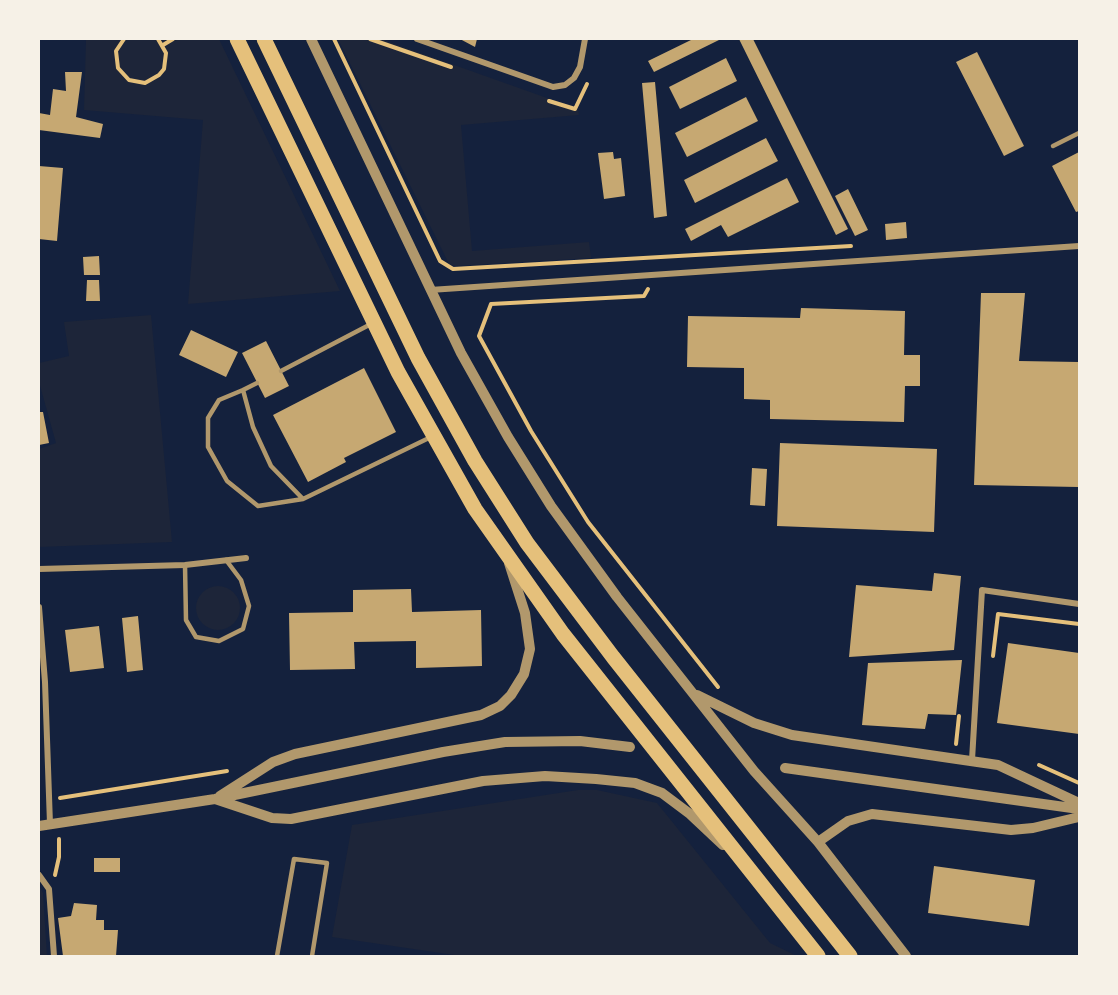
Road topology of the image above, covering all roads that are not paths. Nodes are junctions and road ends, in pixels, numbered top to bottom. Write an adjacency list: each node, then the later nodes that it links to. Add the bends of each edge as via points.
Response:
1 (237, 39): 10 (main road)
2 (264, 39): 39 (main road, via 418,358 518,529 613,657)
3 (311, 39): 9 (street)
4 (417, 39): 5 (street, via 553,87 574,78)
5 (585, 39)
6 (1079, 133): 7 (lane)
7 (1053, 146)
8 (1079, 246): 9 (street)
9 (430, 290): 23 (street, via 498,419 551,506)
10 (374, 323): 11 (lane); 14 (main road)
11 (281, 371)
12 (257, 383): 13 (lane)
13 (243, 390): 15 (lane, via 253,427 271,466); 15 (lane, via 219,400 208,418 208,447 227,481 258,506)
14 (432, 437): 15 (lane); 16 (main road)
15 (303, 499)
16 (507, 557): 27 (street, via 525,613 530,649 518,686 500,706 460,720 295,754 273,762); 34 (main road, via 570,643)
17 (246, 558): 18 (street)
18 (226, 560): 19 (street); 19 (lane, via 241,580 249,606 243,629 219,641 196,637 186,620)
19 (185, 565): 20 (street)
20 (39, 569)
21 (1079, 604): 25 (street, via 982,590)
22 (39, 607): 31 (street)
23 (693, 693): 25 (street, via 775,731); 32 (street, via 754,771)
24 (630, 747): 27 (street, via 562,741 505,742)
25 (972, 760): 28 (street, via 1015,771)
26 (785, 768): 29 (street)
27 (215, 799): 31 (street); 34 (street, via 272,818 291,819 501,779 545,776 635,783 662,793 690,813)
28 (1079, 803)
29 (1079, 809)
30 (1079, 817): 32 (street, via 1011,830 872,814 848,821)
31 (49, 824)
32 (818, 842): 40 (street)
33 (39, 875): 35 (street, via 49,889)
34 (770, 895): 38 (main road)
35 (54, 956)
36 (277, 956): 37 (lane, via 294,859 327,863)
37 (312, 956)
38 (818, 956)
39 (850, 956)
40 (906, 956)

